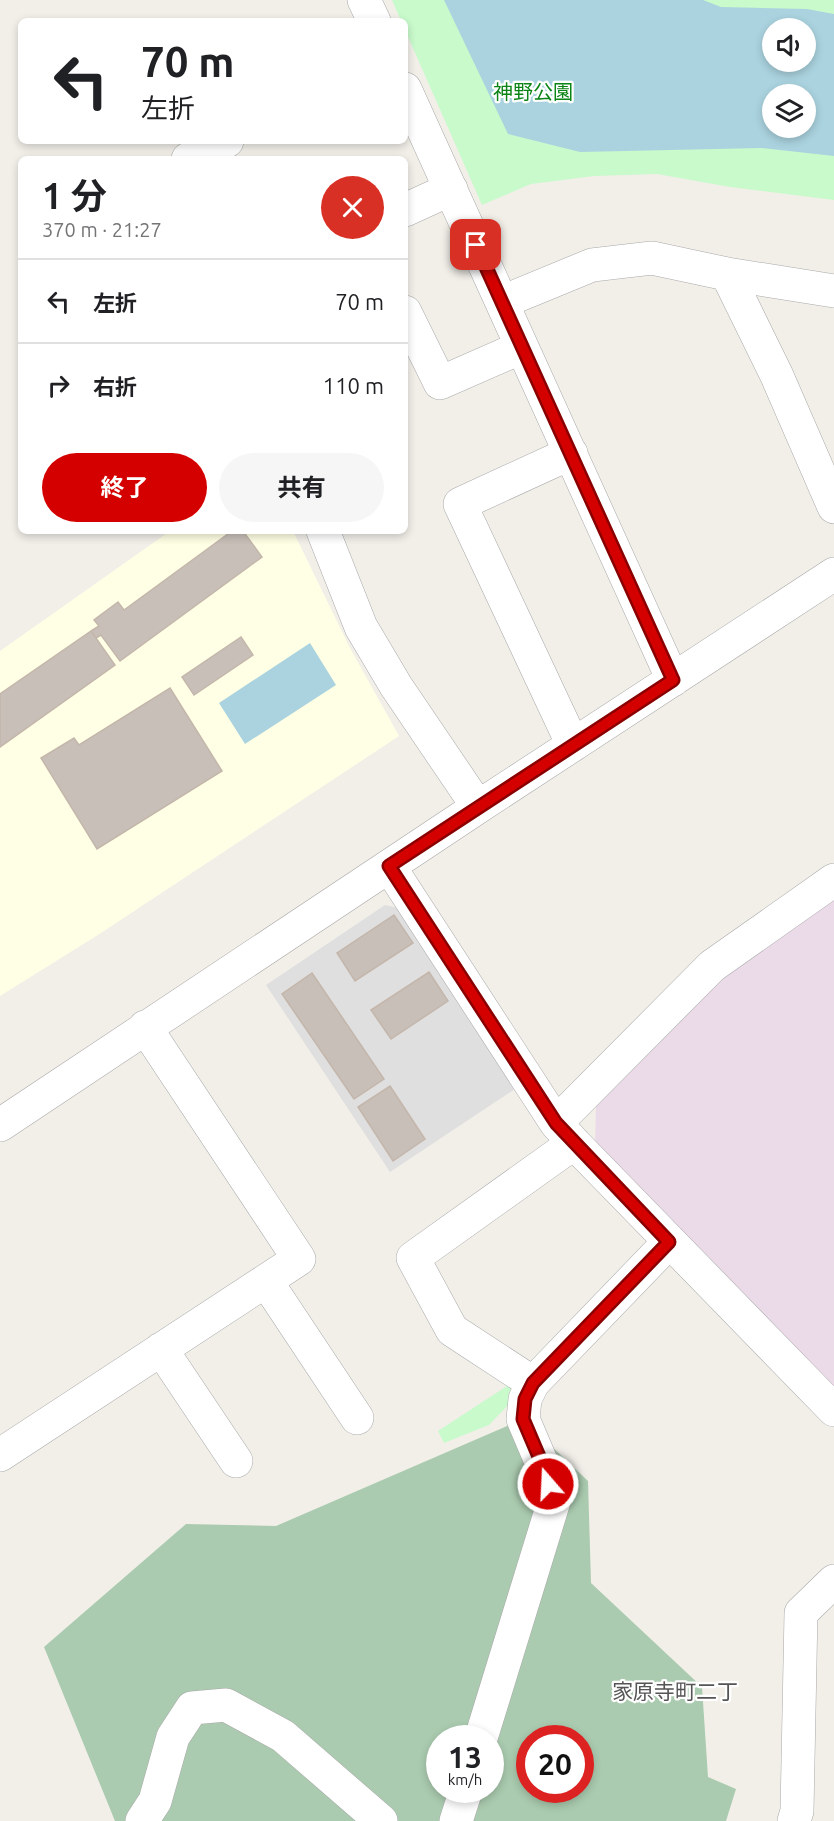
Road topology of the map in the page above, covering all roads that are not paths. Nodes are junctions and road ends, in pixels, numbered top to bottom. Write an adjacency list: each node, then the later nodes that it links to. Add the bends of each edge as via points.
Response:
1 (364, 0): 2 (street)
2 (373, 18)
3 (408, 96): 6 (street)
4 (220, 144): 5 (street)
5 (194, 156)
6 (451, 189): 7 (street); 10 (street)
7 (408, 209)
8 (728, 274): 9 (street); 10 (street, via 652,258 592,265); 14 (street)
9 (834, 291)
10 (502, 302): 12 (street)
11 (408, 318): 12 (street, via 440,383)
12 (522, 347): 13 (street)
13 (571, 453): 17 (street); 18 (street, via 460,504)
14 (834, 507)
15 (324, 534): 19 (street, via 361,627)
16 (834, 574): 17 (street)
17 (673, 680): 18 (street)
18 (573, 745): 19 (street)
19 (478, 807): 20 (street)
20 (389, 866): 22 (street); 24 (street)
21 (834, 880): 24 (street, via 712,966)
22 (146, 1027): 23 (street); 26 (street, via 299,1258)
23 (0, 1125)
24 (565, 1133): 25 (street); 28 (street, via 413,1258 452,1330)
25 (669, 1242): 28 (street); 29 (street)
26 (266, 1281): 27 (street); 30 (street)
27 (161, 1349): 31 (street); 32 (street)
28 (533, 1383): 34 (street, via 525,1399 523,1419 554,1501)
29 (834, 1410)
30 (357, 1418)
31 (0, 1455)
32 (236, 1461)
33 (834, 1581): 39 (street, via 801,1613)
34 (485, 1725)
35 (462, 1803): 38 (street)
36 (142, 1821): 37 (street, via 155,1802 173,1737 192,1708 226,1705 283,1736)
37 (381, 1821)
38 (456, 1821)
39 (794, 1821)

